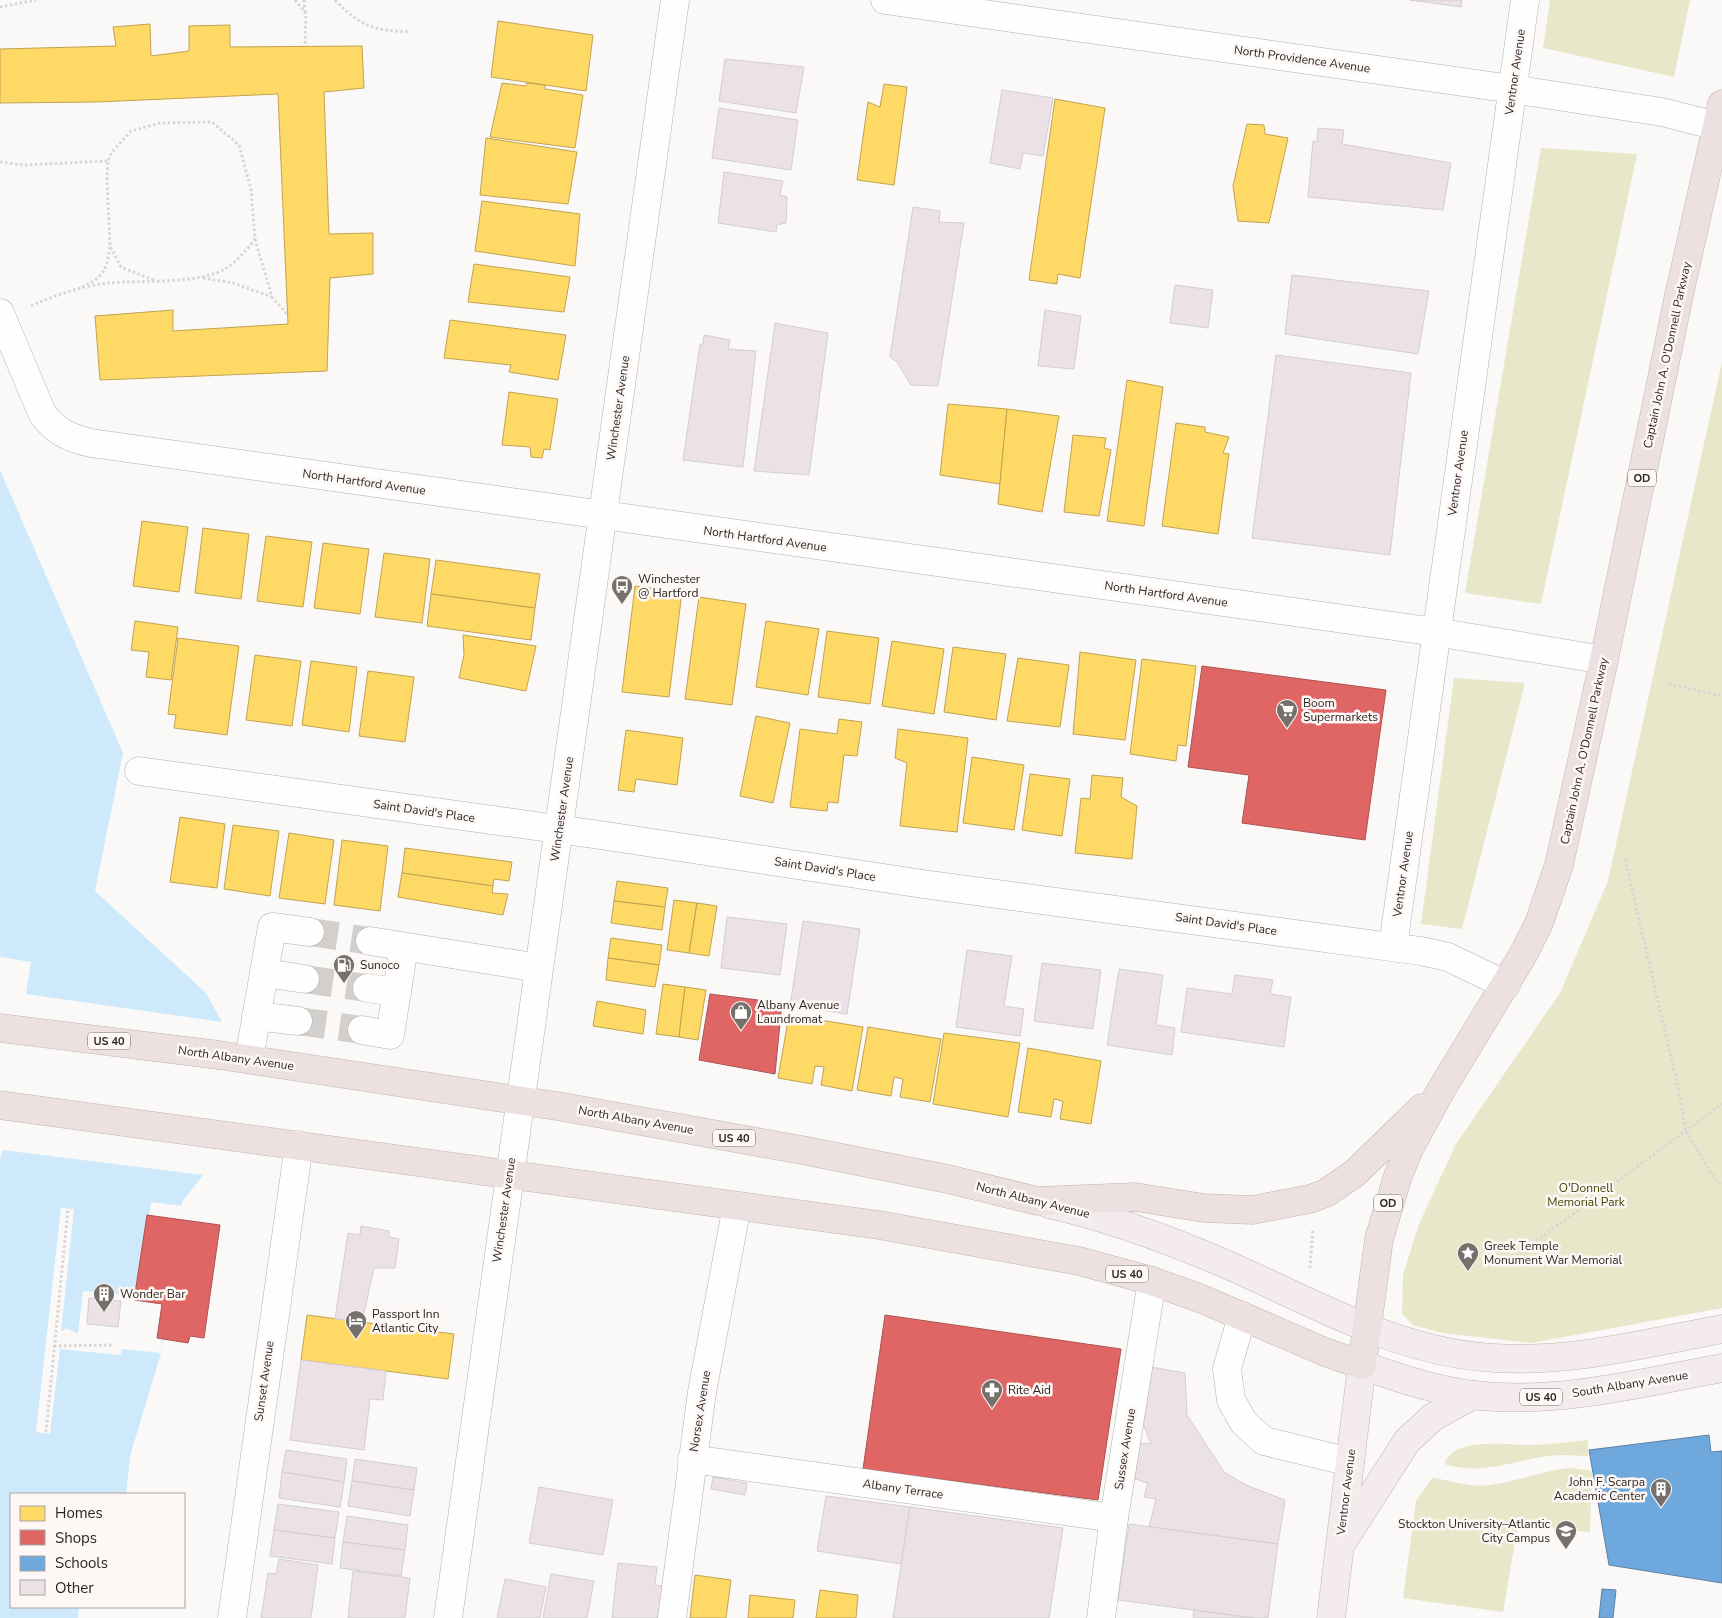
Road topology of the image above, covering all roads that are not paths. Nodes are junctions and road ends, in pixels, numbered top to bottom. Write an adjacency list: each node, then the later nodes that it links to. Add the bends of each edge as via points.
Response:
1 (675, 0): 7 (street, Winchester Avenue)
2 (885, 0): 4 (street, North Providence Avenue)
3 (1525, 0): 4 (street, Ventnor Avenue)
4 (1512, 89): 5 (street, North Providence Avenue); 8 (street, Ventnor Avenue)
5 (1720, 119): 9 (highway, Captain John A. O'Donnell Parkway / OD, via 1679,295)
6 (1, 316): 7 (street, North Hartford Avenue, via 42,413 50,425 69,437 101,445)
7 (603, 515): 8 (street, North Hartford Avenue); 11 (street, Winchester Avenue)
8 (1436, 632): 9 (street, North Hartford Avenue); 14 (street, Ventnor Avenue)
9 (1604, 660): 19 (highway, Captain John A. O'Donnell Parkway / OD, via 1550,896)
10 (138, 771): 11 (street, Saint David's Place)
11 (559, 830): 14 (street, Saint David's Place, via 933,885); 16 (street, Winchester Avenue)
12 (310, 932): 17 (street, via 272,927)
13 (370, 942): 15 (street)
14 (1393, 946): 19 (street, Saint David's Place, via 1448,957)
15 (404, 947): 16 (street); 21 (street)
16 (539, 968): 28 (street, Winchester Avenue)
17 (264, 973): 18 (street); 22 (street)
18 (305, 979)
19 (1506, 985): 27 (highway, Captain John A. O'Donnell Parkway / OD)
20 (367, 988): 21 (street)
21 (397, 992): 25 (street, via 390,1035)
22 (256, 1016): 23 (street); 26 (street)
23 (298, 1021)
24 (0, 1028): 26 (highway, North Albany Avenue / US 40)
25 (362, 1030)
26 (249, 1059): 28 (highway, North Albany Avenue / US 40)
27 (1441, 1090): 32 (highway, via 1354,1173 1310,1200 1252,1210 1204,1208 1135,1197); 36 (highway, Captain John A. O'Donnell Parkway / OD, via 1409,1149 1388,1205 1373,1272)
28 (519, 1100): 31 (street, Winchester Avenue); 32 (highway, North Albany Avenue / US 40, via 807,1151 948,1179)
29 (0, 1105): 30 (highway, US 40)
30 (299, 1145): 31 (highway, US 40); 45 (street, Sunset Avenue)
31 (509, 1174): 33 (highway, US 40); 46 (street, Winchester Avenue)
32 (1037, 1201): 36 (main road, North Albany Avenue / US 40, via 1173,1242)
33 (737, 1206): 34 (highway, US 40, via 879,1226 1079,1261); 41 (street, Norsex Avenue)
34 (1152, 1281): 35 (highway, US 40); 43 (street, Sussex Avenue)
35 (1242, 1316): 38 (highway, US 40); 42 (street, via 1227,1369 1231,1400 1244,1423 1264,1441)
36 (1366, 1327): 37 (main road, US 40, via 1414,1345 1447,1352 1529,1359 1604,1352); 38 (highway, Captain John A. O'Donnell Parkway / OD)
37 (1722, 1329)
38 (1362, 1365): 40 (main road, South Albany Avenue / US 40, via 1407,1381); 42 (main road, Ventnor Avenue / OD)
39 (1722, 1368): 40 (main road, South Albany Avenue / US 40, via 1546,1397)
40 (1473, 1395): 44 (main road, via 1433,1417 1407,1441)
41 (692, 1459): 43 (street, Albany Terrace); 47 (street, Norsex Avenue)
42 (1350, 1462): 44 (main road, Ventnor Avenue / OD)
43 (1114, 1518): 48 (street, Sussex Avenue)
44 (1340, 1547): 49 (main road, Ventnor Avenue / OD)
45 (232, 1618)
46 (448, 1618)
47 (672, 1618)
48 (1101, 1618)
49 (1331, 1618)

